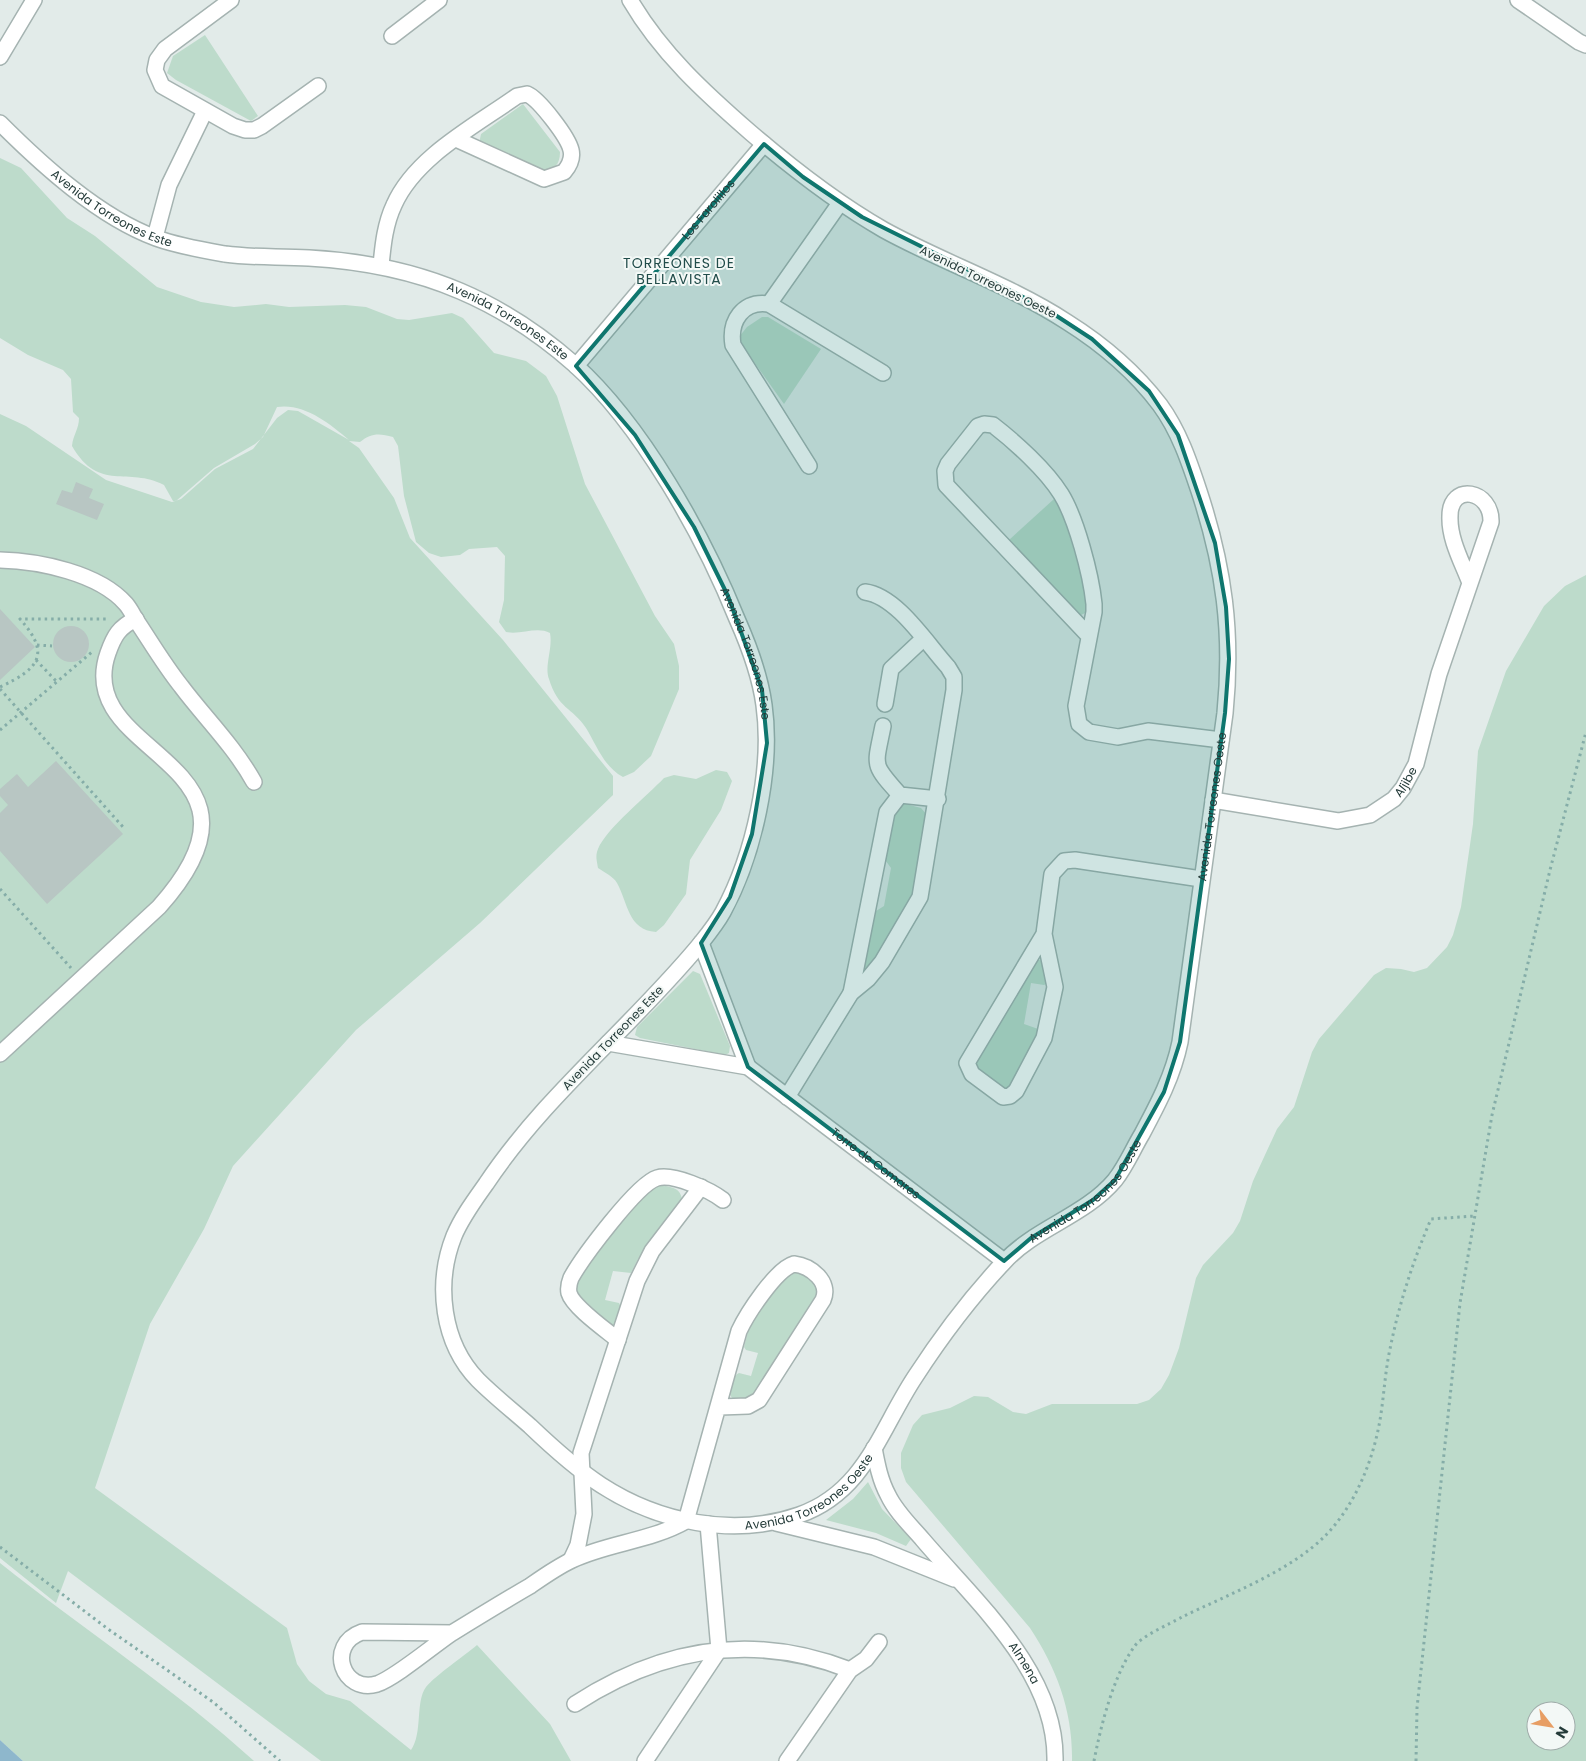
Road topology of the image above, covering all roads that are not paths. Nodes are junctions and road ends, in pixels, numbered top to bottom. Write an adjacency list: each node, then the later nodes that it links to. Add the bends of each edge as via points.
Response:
1 (34, 0): 8 (street)
2 (231, 0): 10 (street, via 165,49 156,65 155,75 162,86)
3 (439, 0): 6 (street)
4 (630, 0): 13 (street, Avenida Torreones Oeste, via 686,73)
5 (1518, 0): 7 (street)
6 (392, 36)
7 (1586, 45)
8 (0, 56)
9 (318, 86): 10 (street, via 254,130 238,128)
10 (205, 112): 15 (street, via 169,184)
11 (0, 124): 15 (street, Avenida Torreones Este, via 97,205)
12 (456, 139): 12 (street, via 516,96 527,94 536,100 565,138 571,158 564,172 544,180); 16 (street, via 418,169 402,190 388,222)
13 (764, 144): 14 (street, Avenida Torreones Oeste); 18 (street, Los Farolillos)
14 (840, 203): 17 (street); 29 (street, Avenida Torreones Oeste, via 892,234 1067,321 1116,358 1160,405 1178,434 1188,460 1220,566 1228,659)
15 (155, 237): 16 (street, Avenida Torreones Este, via 226,254)
16 (381, 265): 18 (street, Avenida Torreones Este, via 462,292 536,335)
17 (769, 304): 19 (street); 20 (street, via 754,304 739,314 732,329 733,345)
18 (576, 366): 36 (street, Avenida Torreones Este, via 636,435 694,526 728,596 751,652 762,690 767,743 752,834 722,914)
19 (882, 373)
20 (809, 466)
21 (0, 560): 24 (street, via 40,565 90,579 116,594)
22 (1470, 583): 22 (street, Aljibe, via 1492,516 1484,500 1468,494 1453,503 1450,517 1453,536); 33 (street, Aljibe, via 1440,674 1416,764 1394,799 1370,815 1338,821)
23 (865, 592): 26 (street, via 886,599)
24 (136, 619): 30 (street, via 172,674 236,753); 39 (street, via 122,626 114,638 104,670 104,689 118,714 178,773 195,797 203,823 199,849 183,878 159,908)
25 (1089, 636): 25 (street, via 1094,612 1093,594 1066,504 1045,474 997,428 989,424 978,426 948,464 946,485); 29 (street, via 1076,712 1079,724 1084,728 1095,734 1118,737 1148,731)
26 (924, 639): 27 (street, via 890,669); 32 (street, via 948,667 955,684)
27 (885, 704)
28 (883, 726): 31 (street, via 877,767)
29 (1221, 740): 33 (street, Avenida Torreones Oeste)
30 (254, 782)
31 (900, 795): 32 (street); 37 (street, via 890,806 885,819)
32 (938, 799): 37 (street, via 920,897 876,970)
33 (1213, 800): 34 (street, Avenida Torreones Oeste)
34 (1201, 879): 35 (street, via 1075,860 1064,862 1052,874); 44 (street, Avenida Torreones Oeste, via 1180,1042 1164,1092 1124,1166 1104,1191 1031,1238)
35 (1044, 934): 35 (street, via 967,1063 972,1074 1003,1097 1016,1091 1047,1029 1055,987)
36 (701, 943): 38 (street, Avenida Torreones Este); 40 (street)
37 (851, 993): 41 (street)
38 (608, 1043): 40 (street, Torre de Comares); 48 (street, Avenida Torreones Este, via 542,1111 495,1170 458,1227 448,1256 444,1289 447,1321 465,1364 477,1379)
39 (0, 1054)
40 (748, 1067): 41 (street, Torre de Comares)
41 (787, 1097): 44 (street, Torre de Comares)
42 (701, 1187): 43 (street); 45 (street, via 646,1261); 45 (street, via 668,1177 652,1180 616,1216 571,1278 569,1288 573,1300)
43 (724, 1200)
44 (1004, 1261): 47 (street, Avenida Torreones Oeste, via 948,1329 915,1377)
45 (618, 1340): 48 (street, via 584,1441)
46 (720, 1407): 46 (street, via 745,1320 784,1269 794,1264 806,1267 824,1283 826,1294 823,1300 759,1400 748,1406); 49 (street)
47 (874, 1448): 50 (street, Avenida Torreones Oeste, via 859,1473 840,1493 811,1510); 53 (street, Almena, via 881,1481 891,1501)
48 (581, 1471): 49 (street, Avenida Torreones Oeste, via 634,1504); 52 (street, via 584,1514 578,1545)
49 (686, 1521): 51 (street, Avenida Torreones Oeste); 52 (street, via 668,1530)
50 (770, 1522): 51 (street, Avenida Torreones Oeste); 53 (street, Almena, via 874,1548)
51 (708, 1524): 56 (street)
52 (571, 1560): 54 (street)
53 (959, 1582): 61 (street, Almena, via 996,1624 1037,1687 1051,1720)
54 (452, 1633): 54 (street, via 378,1683 356,1682 344,1670 342,1650 356,1634)
55 (879, 1642): 57 (street, via 866,1659)
56 (719, 1650): 57 (street, via 789,1652); 58 (street, via 692,1654 639,1670 616,1679); 59 (street)
57 (850, 1670): 60 (street)
58 (575, 1704)
59 (644, 1761)
60 (787, 1761)
61 (1055, 1761)

